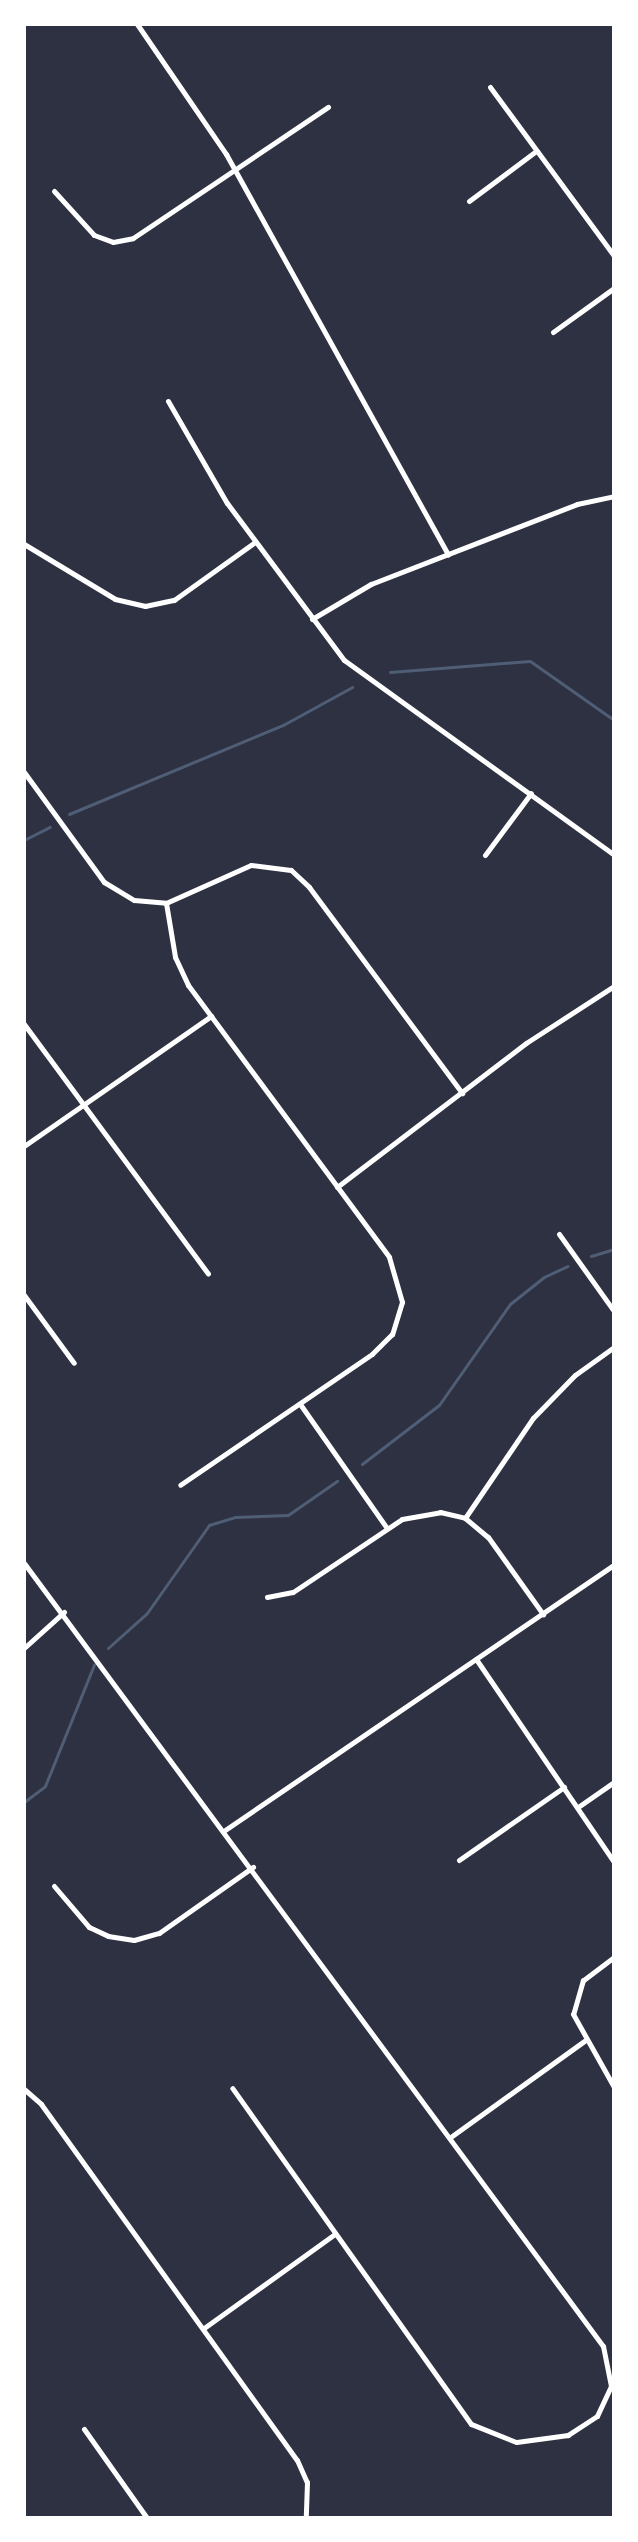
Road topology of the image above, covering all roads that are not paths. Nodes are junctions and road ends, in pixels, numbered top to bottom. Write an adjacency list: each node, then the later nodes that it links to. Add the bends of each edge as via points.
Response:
1 (137, 24): 5 (street)
2 (490, 87): 4 (street)
3 (328, 107): 5 (street)
4 (536, 151): 7 (street); 8 (street)
5 (236, 173): 6 (street, via 133,238 113,242 85,229); 15 (street)
6 (54, 191)
7 (469, 201)
8 (614, 256)
9 (614, 288): 10 (street)
10 (553, 332)
11 (168, 401): 13 (street, via 212,481)
12 (614, 496): 15 (street, via 577,504)
13 (255, 542): 14 (street, via 174,600 145,606 115,599); 16 (street)
14 (24, 544)
15 (448, 555): 16 (street, via 371,584)
16 (312, 619): 18 (street, via 366,680 445,729)
17 (24, 772): 21 (street, via 104,882 134,900)
18 (531, 793): 19 (street); 20 (street)
19 (485, 855)
20 (614, 855)
21 (166, 903): 23 (street, via 179,970); 25 (street, via 251,865 291,870)
22 (614, 986): 25 (street)
23 (211, 1016): 26 (street); 28 (street)
24 (24, 1024): 26 (street)
25 (462, 1093): 28 (street)
26 (84, 1105): 27 (street); 30 (street)
27 (24, 1146)
28 (337, 1187): 35 (street, via 395,1268 402,1290 400,1314 383,1344)
29 (559, 1234): 32 (street)
30 (208, 1274)
31 (24, 1295): 34 (street)
32 (614, 1311)
33 (614, 1347): 37 (street, via 575,1375 533,1418)
34 (74, 1363)
35 (300, 1404): 36 (street); 38 (street)
36 (180, 1485)
37 (465, 1518): 38 (street, via 428,1513); 43 (street, via 496,1546)
38 (386, 1527): 41 (street, via 293,1592)
39 (24, 1563): 42 (street)
40 (614, 1565): 43 (street)
41 (267, 1597)
42 (64, 1612): 44 (street); 49 (street)
43 (543, 1614): 45 (street)
44 (24, 1648)
45 (476, 1659): 47 (street); 49 (street)
46 (614, 1782): 48 (street)
47 (564, 1787): 48 (street); 50 (street)
48 (578, 1807): 51 (street)
49 (225, 1830): 52 (street)
50 (459, 1860)
51 (614, 1862)
52 (253, 1867): 53 (street, via 174,1925 134,1940 89,1927); 59 (street)
53 (54, 1886)
54 (614, 1957): 55 (street, via 577,1990 573,2014)
55 (584, 2041): 56 (street); 59 (street)
56 (614, 2087)
57 (232, 2088): 60 (street)
58 (24, 2089): 61 (street, via 41,2104)
59 (452, 2136): 60 (street, via 603,2346 611,2386 603,2408 588,2425 568,2435 516,2442 471,2424)
60 (335, 2234): 61 (street)
61 (204, 2328): 63 (street, via 297,2460 307,2482)
62 (84, 2429): 64 (street)
63 (308, 2517)
64 (147, 2518)

